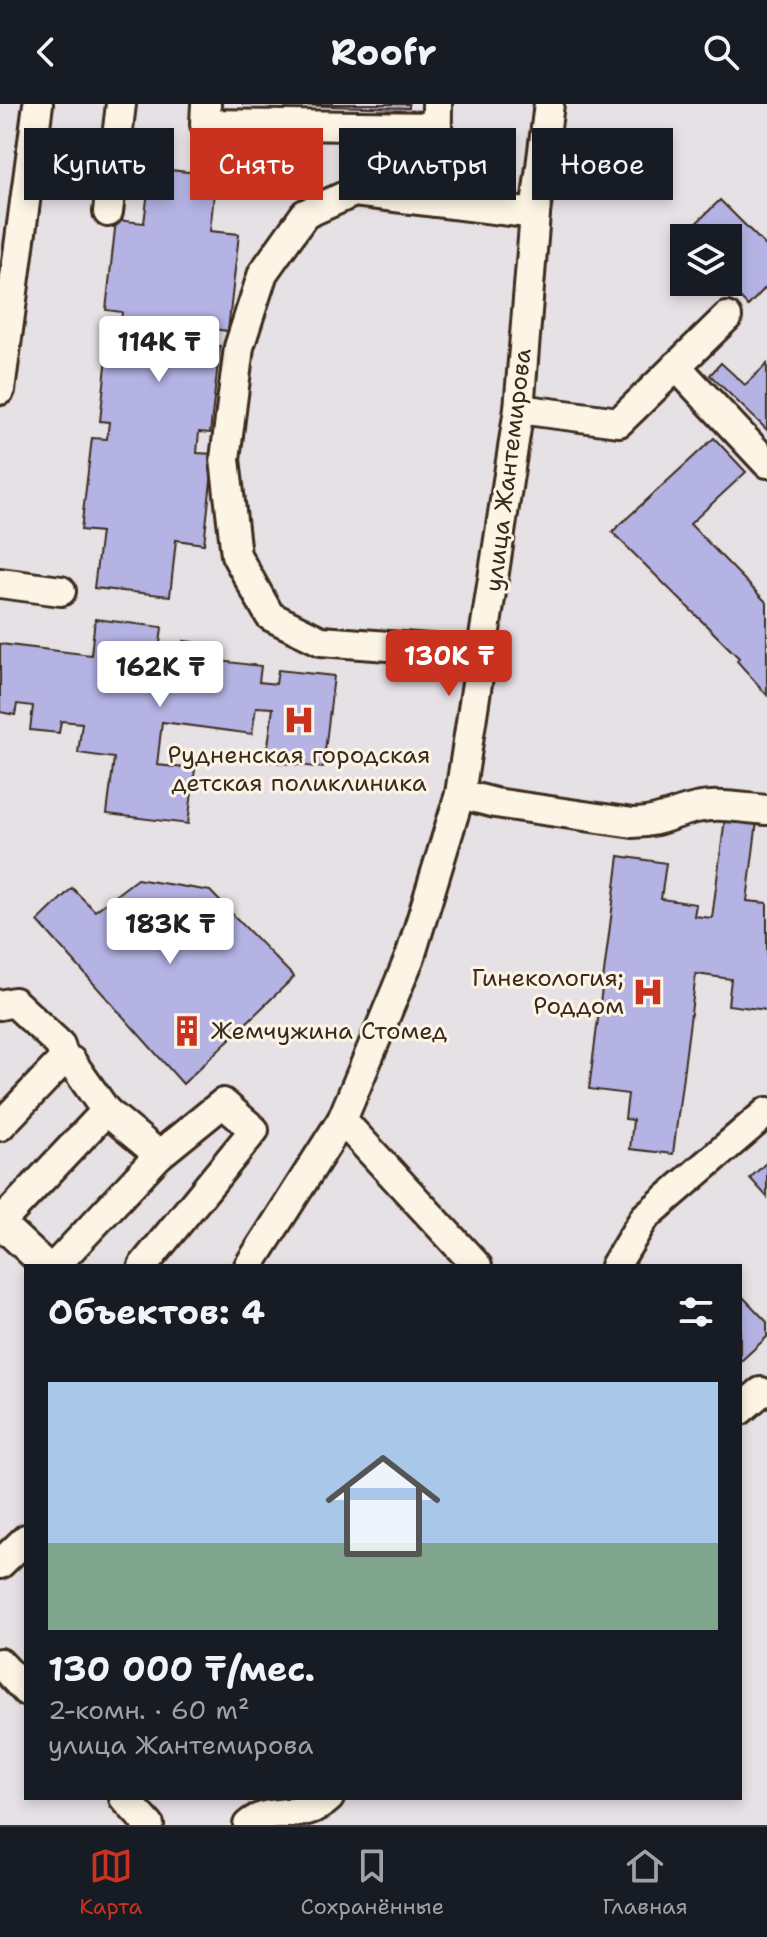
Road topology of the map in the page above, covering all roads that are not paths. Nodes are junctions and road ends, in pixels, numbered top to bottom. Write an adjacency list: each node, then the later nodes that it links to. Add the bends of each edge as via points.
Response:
1 (38, 104): 11 (street)
2 (121, 104): 7 (street)
3 (206, 104): 5 (street, via 205,124)
4 (549, 104): 8 (street, улица Жантемирова)
5 (437, 116): 6 (street)
6 (436, 202): 8 (street); 16 (street, via 354,192 305,214 263,273 248,317 239,347 225,459 236,555 270,616 321,641)
7 (108, 212)
8 (535, 214): 12 (street, улица Жантемирова)
9 (727, 317): 10 (street)
10 (676, 366): 12 (street, via 619,422); 13 (street)
11 (0, 390)
12 (519, 409): 16 (street, улица Жантемирова)
13 (767, 463)
14 (0, 583): 15 (street)
15 (61, 591)
16 (483, 653): 17 (street, улица Жантемирова)
17 (460, 794): 18 (street, via 633,823 656,823 717,805); 23 (street, улица Жантемирова, via 410,957)
18 (767, 810)
19 (0, 1005): 20 (street, via 14,1002 60,1045)
20 (64, 1059): 21 (street, via 71,1061); 24 (street)
21 (106, 1111): 25 (street); 26 (street, via 0,1223)
22 (767, 1112): 31 (street, via 645,1217)
23 (342, 1120): 29 (street, улица Жантемирова); 30 (street)
24 (0, 1126)
25 (159, 1155): 27 (street); 28 (street, via 223,1103 254,1130)
26 (44, 1264)
27 (57, 1264)
28 (145, 1264)
29 (250, 1264)
30 (475, 1264)
31 (616, 1264)
32 (761, 1392): 33 (street)
33 (742, 1408)
34 (24, 1541): 35 (street)
35 (0, 1564)
36 (0, 1663): 37 (street)
37 (24, 1689)
38 (126, 1800): 40 (street)
39 (327, 1800): 41 (street, via 316,1810 255,1818)
40 (149, 1825)
41 (248, 1825)

